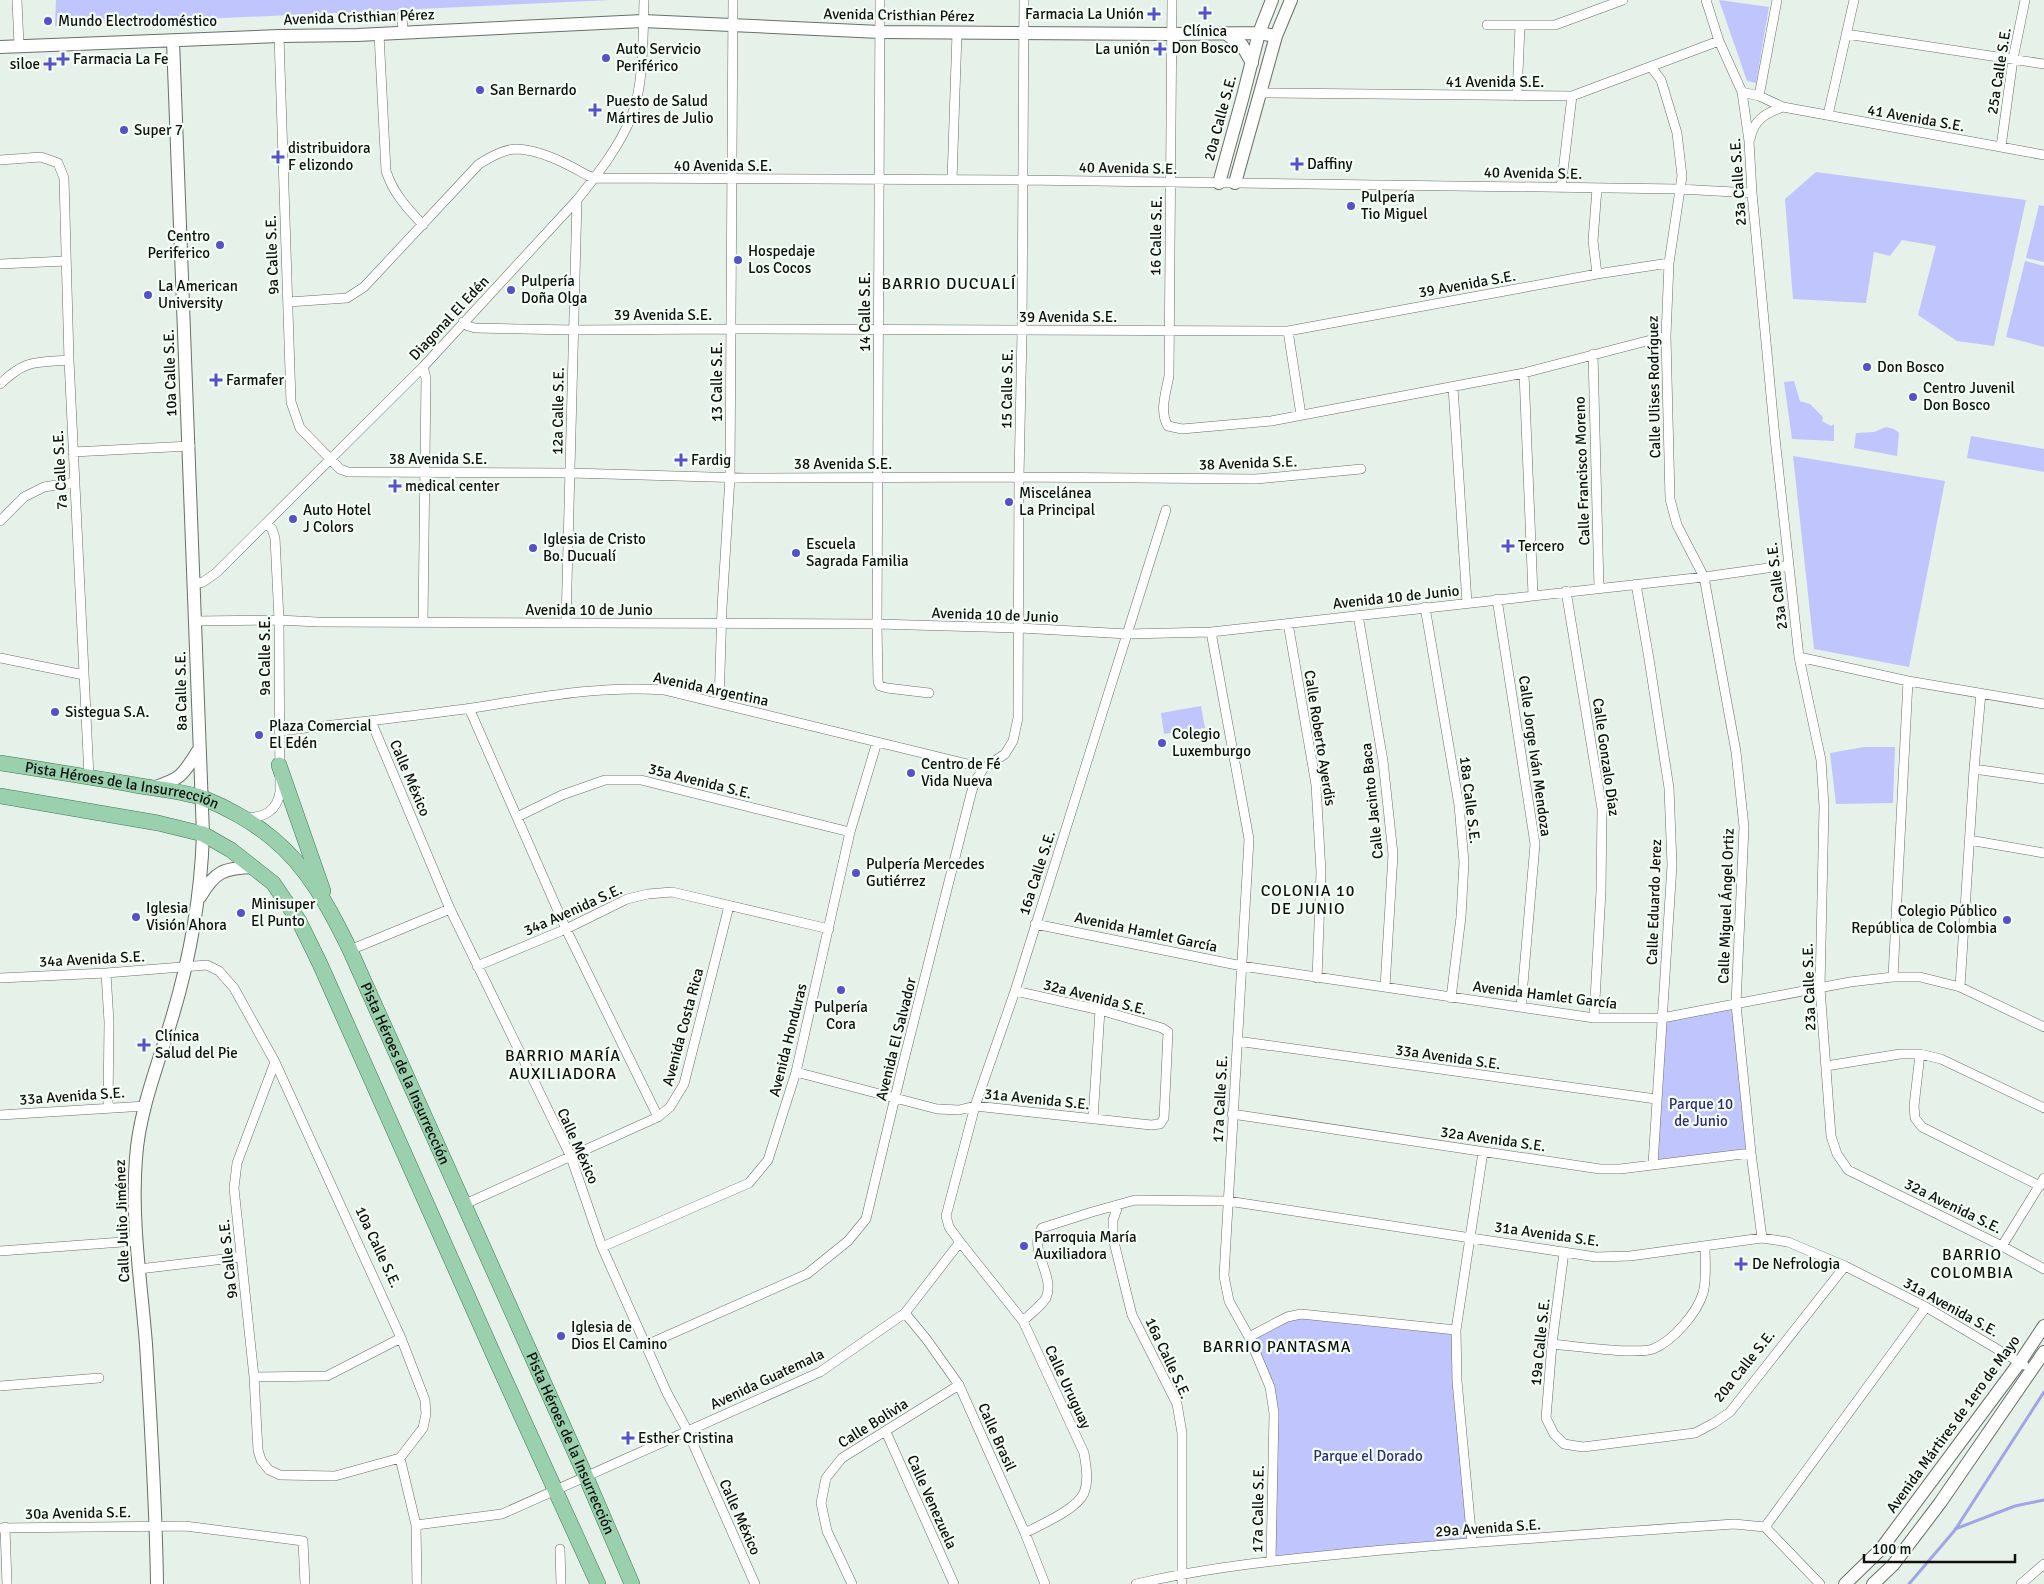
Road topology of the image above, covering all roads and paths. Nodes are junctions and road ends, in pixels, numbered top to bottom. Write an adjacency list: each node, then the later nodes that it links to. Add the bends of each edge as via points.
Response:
1 (17, 0): 32 (street)
2 (644, 0): 15 (street, Diagonal El Edén)
3 (733, 0): 17 (street, 13 Calle S.E.)
4 (880, 0): 20 (street, 14 Calle S.E.)
5 (1024, 0): 22 (street, 15 Calle S.E.)
6 (1172, 0): 25 (street, 16 Calle S.E.)
7 (1272, 0): 23 (street, 20a Calle S.E.)
8 (1291, 0): 29 (street)
9 (1623, 0): 18 (street, via 1555,24)
10 (1706, 0): 31 (street, 23a Calle S.E.)
11 (1777, 0): 42 (street)
12 (1854, 0): 27 (street)
13 (2025, 0): 34 (street, 25a Calle S.E.)
14 (402, 15): 19 (street)
15 (643, 21): 17 (street, Avenida Cristhian Pérez); 19 (street, Avenida Cristhian Pérez); 49 (street, Diagonal El Edén, via 638,90 632,115)
16 (1487, 25): 18 (street)
17 (733, 26): 20 (street, Avenida Cristhian Pérez); 50 (street, 13 Calle S.E.)
18 (1520, 26): 40 (street)
19 (403, 32): 24 (street, Avenida Cristhian Pérez)
20 (880, 32): 21 (street, Avenida Cristhian Pérez); 51 (street, 14 Calle S.E.)
21 (957, 33): 22 (street, Avenida Cristhian Pérez); 52 (street)
22 (1024, 33): 25 (street, Avenida Cristhian Pérez); 53 (street, 15 Calle S.E.)
23 (1259, 33): 26 (street, Avenida Cristhian Pérez); 29 (street); 35 (street, 20a Calle S.E.)
24 (379, 34): 28 (street, Avenida Cristhian Pérez); 62 (street, via 386,171 398,197)
25 (1171, 34): 26 (street, Avenida Cristhian Pérez); 54 (street, 16 Calle S.E.)
26 (1225, 34): 35 (street, via 1242,45)
27 (1846, 34): 34 (street); 44 (street)
28 (279, 36): 30 (street, Avenida Cristhian Pérez); 67 (street, 9a Calle S.E.)
29 (1276, 36): 39 (street)
30 (173, 41): 32 (street, Avenida Cristhian Pérez); 83 (street, 10a Calle S.E.)
31 (1719, 41): 37 (street, 41 Avenida S.E.); 38 (street, 23a Calle S.E.)
32 (19, 46): 33 (street, Avenida Cristhian Pérez)
33 (0, 47)
34 (2013, 59): 36 (street); 46 (street, 25a Calle S.E.)
35 (1252, 63): 55 (street, 20a Calle S.E.)
36 (2044, 64)
37 (1652, 67): 41 (street, 41 Avenida S.E.); 59 (street, Calle Ulises Rodríguez, via 1661,80 1677,133 1682,176)
38 (1742, 92): 42 (street, 41 Avenida S.E.); 45 (street, 23a Calle S.E.)
39 (1260, 93): 40 (street, 41 Avenida S.E.); 56 (street)
40 (1517, 96): 41 (street, 41 Avenida S.E.)
41 (1572, 96): 57 (street)
42 (1759, 96): 43 (street, 41 Avenida S.E.)
43 (1784, 107): 44 (street, 41 Avenida S.E.); 45 (street, via 1757,120)
44 (1828, 115): 46 (street, 41 Avenida S.E.)
45 (1749, 141): 60 (street, 23a Calle S.E.)
46 (2001, 147): 47 (street, 41 Avenida S.E.)
47 (2044, 155)
48 (0, 160): 63 (street, 7a Calle S.E., via 41,157 58,163 64,178)
49 (594, 178): 50 (street, 40 Avenida S.E.); 61 (street, Diagonal El Edén); 62 (street, via 534,152 513,149 479,164)
50 (732, 180): 51 (street, 40 Avenida S.E.); 69 (street, 13 Calle S.E.)
51 (879, 180): 52 (street, 40 Avenida S.E.); 71 (street, 14 Calle S.E.)
52 (952, 180): 53 (street, 40 Avenida S.E.)
53 (1023, 180): 54 (street, 40 Avenida S.E.); 73 (street, 15 Calle S.E.)
54 (1170, 183): 55 (street, 40 Avenida S.E.); 72 (street, 16 Calle S.E.)
55 (1219, 183): 56 (street, 40 Avenida S.E.)
56 (1235, 183): 57 (street, 40 Avenida S.E.)
57 (1561, 188): 58 (street, 40 Avenida S.E.)
58 (1597, 188): 59 (street, 40 Avenida S.E.); 66 (street, via 1593,241)
59 (1679, 189): 60 (street, 40 Avenida S.E.); 64 (street, Calle Ulises Rodríguez)
60 (1752, 193): 96 (street, 23a Calle S.E.)
61 (577, 200): 68 (street, Diagonal El Edén); 70 (street, 12a Calle S.E.)
62 (423, 225): 67 (street, via 364,287 347,298)
63 (66, 261): 65 (street); 77 (street, 7a Calle S.E.)
64 (1669, 263): 66 (street, 39 Avenida S.E.); 75 (street, Calle Ulises Rodríguez)
65 (0, 264)
66 (1597, 274): 74 (street, 39 Avenida S.E.)
67 (288, 302): 85 (street, 9a Calle S.E., via 291,402 300,428)
68 (463, 322): 70 (street, 39 Avenida S.E., via 475,328); 78 (street, Diagonal El Edén)
69 (731, 329): 70 (street, 39 Avenida S.E.); 71 (street, 39 Avenida S.E.); 89 (street, 13 Calle S.E.)
70 (574, 330): 87 (street, 12a Calle S.E.)
71 (878, 330): 73 (street, 39 Avenida S.E.); 91 (street, 14 Calle S.E.)
72 (1168, 331): 73 (street, 39 Avenida S.E.); 74 (street, 39 Avenida S.E.); 82 (street, 16 Calle S.E., via 1168,376 1163,413 1168,426 1182,430)
73 (1022, 332): 90 (street, 15 Calle S.E.)
74 (1288, 332): 82 (street)
75 (1666, 336): 76 (street); 97 (street, Calle Ulises Rodríguez, via 1670,499 1677,525)
76 (1593, 354): 79 (street); 100 (street, Calle Francisco Moreno)
77 (69, 360): 80 (street, via 30,363 15,370); 84 (street, 7a Calle S.E.)
78 (423, 367): 85 (street, Diagonal El Edén); 88 (street, via 426,378)
79 (1524, 372): 81 (street); 102 (street)
80 (0, 384)
81 (1453, 387): 82 (street); 104 (street)
82 (1301, 415)
83 (190, 446): 84 (street); 98 (street, 10a Calle S.E.)
84 (73, 452): 92 (street, 7a Calle S.E.)
85 (330, 459): 88 (street, 38 Avenida S.E., via 348,472); 95 (street, Diagonal El Edén)
86 (1361, 469): 90 (street, 38 Avenida S.E., via 1256,479)
87 (571, 473): 88 (street, 38 Avenida S.E.); 89 (street, 38 Avenida S.E.); 110 (street, 12a Calle S.E.)
88 (426, 474): 109 (street)
89 (730, 477): 91 (street, 38 Avenida S.E.); 112 (street, 13 Calle S.E.)
90 (1019, 477): 91 (street, 38 Avenida S.E.); 114 (street, 15 Calle S.E.)
91 (878, 478): 113 (street, 14 Calle S.E.)
92 (74, 482): 94 (street, via 44,487 24,497); 119 (street, 7a Calle S.E.)
93 (1166, 510): 116 (street, 16a Calle S.E.)
94 (0, 521)
95 (267, 524): 98 (street, Diagonal El Edén, via 210,578); 107 (street, 9a Calle S.E., via 276,538)
96 (1789, 565): 97 (street, Avenida 10 de Junio); 117 (street, 23a Calle S.E.)
97 (1704, 577): 99 (street, Avenida 10 de Junio); 166 (street, Calle Miguel Ángel Ortiz, via 1736,752 1744,827)
98 (194, 584): 108 (street, 8a Calle S.E.)
99 (1636, 584): 100 (street, Avenida 10 de Junio); 170 (street, Calle Eduardo Jerez, via 1668,788 1672,864)
100 (1600, 588): 101 (street, Avenida 10 de Junio)
101 (1566, 591): 102 (street, Avenida 10 de Junio); 169 (street, Calle Gonzalo Díaz, via 1602,809 1602,891)
102 (1533, 595): 103 (street, Avenida 10 de Junio)
103 (1497, 599): 104 (street, Avenida 10 de Junio); 167 (street, Calle Jorge Iván Mendoza, via 1535,844)
104 (1467, 603): 105 (street, Avenida 10 de Junio)
105 (1425, 607): 106 (street, Avenida 10 de Junio); 165 (street, 18a Calle S.E., via 1459,805 1464,862)
106 (1358, 615): 111 (street, Avenida 10 de Junio); 161 (street, Calle Jacinto Baca, via 1383,761 1394,854)
107 (279, 620): 108 (street, Avenida 10 de Junio); 109 (street, Avenida 10 de Junio); 127 (street, 9a Calle S.E.)
108 (196, 621): 129 (street, 8a Calle S.E.)
109 (423, 622): 110 (street, Avenida 10 de Junio)
110 (566, 623): 112 (street, Avenida 10 de Junio)
111 (1288, 623): 115 (street, Avenida 10 de Junio); 160 (street, Calle Roberto Ayerdis, via 1316,785 1322,872)
112 (722, 624): 113 (street, Avenida 10 de Junio); 123 (street, 13 Calle S.E.)
113 (877, 624): 114 (street, Avenida 10 de Junio); 121 (street, 14 Calle S.E., via 880,686)
114 (1020, 628): 116 (street, Avenida 10 de Junio); 132 (street, Avenida El Salvador, via 1018,718 1013,741 1005,754)
115 (1211, 632): 116 (street, Avenida 10 de Junio); 155 (street, 17a Calle S.E., via 1249,839)
116 (1128, 634): 150 (street, 16a Calle S.E.)
117 (1800, 657): 120 (street); 163 (street, 23a Calle S.E., via 1820,760 1824,806)
118 (0, 658): 119 (street)
119 (84, 675): 134 (street, 7a Calle S.E.)
120 (1908, 680): 122 (street); 158 (street)
121 (929, 693)
122 (1981, 693): 124 (street); 133 (street)
123 (719, 703): 125 (street, Avenida Argentina, via 664,690 634,688 593,690); 128 (street, Avenida Argentina)
124 (2044, 704)
125 (469, 708): 126 (street, Avenida Argentina); 139 (street)
126 (371, 721): 127 (street, Avenida Argentina); 149 (street, Calle México)
127 (279, 731): 131 (street, 9a Calle S.E.)
128 (877, 742): 132 (street, Avenida Argentina); 141 (street, Avenida Honduras)
129 (198, 750): 136 (street, via 182,775); 138 (street, 8a Calle S.E.)
130 (0, 763): 134 (main road, Pista Héroes de la Insurrección)
131 (279, 765): 140 (street, 9a Calle S.E., via 280,792 275,808 260,816); 147 (main road)
132 (984, 768): 177 (street, Avenida El Salvador, via 971,794)
133 (1974, 769): 135 (street); 143 (street)
134 (89, 777): 136 (main road, Pista Héroes de la Insurrección)
135 (2044, 779)
136 (152, 788): 138 (main road, Pista Héroes de la Insurrección)
137 (0, 796): 142 (main road, Pista Héroes de la Insurrección, via 158,823)
138 (202, 798): 140 (main road, Pista Héroes de la Insurrección); 142 (street, 8a Calle S.E.)
139 (517, 816): 141 (street, 35a Avenida S.E., via 605,780 641,780); 151 (street)
140 (242, 818): 147 (main road, Pista Héroes de la Insurrección, via 261,829 288,853)
141 (850, 832): 152 (street, Avenida Honduras)
142 (203, 834): 145 (main road, Pista Héroes de la Insurrección); 146 (street, Calle Julio Jiménez)
143 (1969, 840): 144 (street); 162 (street)
144 (2044, 853)
145 (254, 867): 146 (street, via 235,868 214,876); 231 (main road, Pista Héroes de la Insurrección, via 284,896 320,964)
146 (197, 902): 156 (street, Calle Julio Jiménez)
147 (327, 905): 153 (main road, Pista Héroes de la Insurrección)
148 (729, 906): 151 (street, 34a Avenida S.E., via 672,892 648,894 626,899); 152 (street, 34a Avenida S.E.); 185 (street, Avenida Costa Rica, via 684,1084 670,1107)
149 (450, 909): 153 (street); 154 (street, Calle México)
150 (1035, 924): 155 (street, Avenida Hamlet García); 164 (street, 16a Calle S.E.)
151 (566, 929): 154 (street, 34a Avenida S.E.); 185 (street)
152 (829, 929): 176 (street, Avenida Honduras)
153 (350, 950): 195 (main road, Pista Héroes de la Insurrección)
154 (477, 966): 190 (street, Calle México)
155 (1242, 966): 160 (street, Avenida Hamlet García); 172 (street, 17a Calle S.E.)
156 (186, 967): 157 (street, 34a Avenida S.E.); 174 (street, 10a Calle S.E., via 207,965 219,971 234,988); 179 (street, Calle Julio Jiménez)
157 (106, 973): 159 (street, 34a Avenida S.E.); 181 (street)
158 (1893, 976): 162 (street, Avenida Hamlet García, via 1920,977); 163 (street, Avenida Hamlet García)
159 (0, 978)
160 (1317, 978): 161 (street, Avenida Hamlet García)
161 (1385, 987): 165 (street, Avenida Hamlet García)
162 (1960, 987): 171 (street, Avenida Hamlet García)
163 (1820, 988): 166 (street, Avenida Hamlet García); 175 (street, 23a Calle S.E.)
164 (1015, 991): 168 (street, 32a Avenida S.E.); 180 (street, 16a Calle S.E.)
165 (1451, 998): 167 (street, Avenida Hamlet García)
166 (1736, 1004): 170 (street, Avenida Hamlet García); 189 (street, Calle Miguel Ángel Ortiz)
167 (1521, 1007): 169 (street, Avenida Hamlet García)
168 (1100, 1010): 186 (street); 187 (street, 32a Avenida S.E., via 1168,1032 1164,1118)
169 (1594, 1018): 170 (street, Avenida Hamlet García)
170 (1662, 1018): 178 (street, Calle Eduardo Jerez)
171 (2044, 1027)
172 (1237, 1041): 178 (street, 33a Avenida S.E.); 184 (street, 17a Calle S.E.)
173 (1920, 1054): 175 (street, via 1900,1054); 182 (street, via 1941,1059); 193 (street, via 1914,1106 1915,1118 1922,1127)
174 (275, 1062): 206 (street, 9a Calle S.E., via 236,1163 234,1188); 216 (street, 10a Calle S.E.)
175 (1826, 1066): 192 (street, 23a Calle S.E., via 1830,1136 1836,1154)
176 (796, 1072): 177 (street, 31a Avenida S.E.); 203 (street, Avenida Honduras, via 768,1160 749,1183)
177 (896, 1098): 180 (street, 31a Avenida S.E., via 937,1109 959,1110); 218 (street, Avenida El Salvador, via 866,1219 848,1241 806,1274)
178 (1656, 1100): 191 (street, Calle Eduardo Jerez)
179 (146, 1106): 181 (street, 33a Avenida S.E.); 199 (street, Calle Julio Jiménez, via 136,1156)
180 (975, 1106): 186 (street, 31a Avenida S.E.); 200 (street, 16a Calle S.E., via 946,1216 949,1227)
181 (108, 1108): 183 (street, 33a Avenida S.E.)
182 (2044, 1108)
183 (0, 1114)
184 (1232, 1114): 188 (street, 32a Avenida S.E.); 194 (street, 17a Calle S.E.)
185 (658, 1117): 190 (street, Avenida Costa Rica)
186 (1093, 1119): 187 (street, 31a Avenida S.E.)
187 (1160, 1124)
188 (1482, 1152): 191 (street, 32a Avenida S.E., via 1600,1169); 197 (street)
189 (1751, 1153): 191 (street, 32a Avenida S.E.); 198 (street, Calle Miguel Ángel Ortiz)
190 (571, 1158): 195 (street, Avenida Costa Rica); 203 (street, Calle México)
191 (1653, 1164)
192 (1848, 1170): 202 (street, 32a Avenida S.E.)
193 (2042, 1182): 202 (street)
194 (1228, 1201): 196 (street, 31a Avenida S.E., via 1154,1199); 197 (street, 31a Avenida S.E.); 215 (street, 17a Calle S.E., via 1224,1276 1229,1301)
195 (465, 1204): 230 (main road, Pista Héroes de la Insurrección)
196 (1118, 1206): 212 (street, 31a Avenida S.E., via 1042,1228 1038,1234 1038,1246 1048,1293); 241 (street, 16a Calle S.E., via 1113,1220 1113,1238 1130,1308 1177,1404 1182,1432)
197 (1470, 1237): 205 (street, 31a Avenida S.E.); 214 (street)
198 (1762, 1238): 201 (street, 31a Avenida S.E.); 207 (street, 31a Avenida S.E., via 1788,1242)
199 (136, 1242): 204 (street); 208 (street, Calle Julio Jiménez)
200 (960, 1242): 211 (street, Avenida Guatemala); 212 (street, Calle Uruguay)
201 (1705, 1246): 205 (street, 31a Avenida S.E., via 1630,1256 1596,1257); 217 (street, via 1704,1291 1691,1317 1678,1331 1653,1348 1635,1350)
202 (2002, 1246): 209 (street, 32a Avenida S.E.)
203 (602, 1247): 218 (street, Calle México)
204 (0, 1252)
205 (1564, 1252): 217 (street, 19a Calle S.E.)
206 (241, 1257): 208 (street); 222 (street, 9a Calle S.E.)
207 (1845, 1266): 210 (street, 31a Avenida S.E.); 228 (street, 20a Calle S.E., via 1730,1412 1714,1423 1695,1433 1583,1447 1564,1444)
208 (139, 1269): 232 (street, Calle Julio Jiménez)
209 (2044, 1269)
210 (1926, 1307): 220 (street, 31a Avenida S.E.); 234 (street)
211 (905, 1313): 224 (street, Calle Brasil); 226 (street, Avenida Guatemala, via 820,1372)
212 (1023, 1321): 236 (street, Calle Uruguay, via 1084,1453 1088,1472 1084,1493 1071,1507)
213 (2044, 1326): 220 (street, Avenida Mártires de 1ero de Mayo)
214 (1456, 1330): 215 (street, via 1301,1314 1287,1317); 237 (street, via 1457,1381)
215 (1249, 1337): 239 (street, 17a Calle S.E., via 1270,1387 1274,1413)
216 (401, 1338): 222 (street, via 327,1376); 229 (street, 10a Calle S.E., via 425,1400 426,1414 423,1428)
217 (1552, 1344): 228 (street, 19a Calle S.E., via 1546,1418)
218 (646, 1345): 226 (street, Calle México)
219 (2044, 1352): 221 (street, Avenida Mártires de 1ero de Mayo)
220 (2020, 1362): 221 (street, 31a Avenida S.E.); 256 (street, Avenida Mártires de 1ero de Mayo, via 1881,1549)
221 (2032, 1370): 257 (street, Avenida Mártires de 1ero de Mayo, via 1940,1503 1893,1565)
222 (254, 1377): 229 (street, 9a Calle S.E., via 258,1450 269,1470 280,1475 335,1476)
223 (99, 1378): 225 (street)
224 (959, 1385): 227 (street, Calle Bolivia); 236 (street, Calle Brasil)
225 (0, 1386)
226 (687, 1430): 230 (street); 249 (street, Calle México)
227 (886, 1432): 250 (street, Calle Bolivia, via 842,1458 826,1478 821,1503 827,1531); 251 (street, Calle Venezuela)
228 (1554, 1434)
229 (400, 1458): 233 (street)
230 (586, 1477): 231 (street); 248 (main road, Pista Héroes de la Insurrección)
231 (556, 1491): 233 (street, via 502,1514); 247 (main road, Pista Héroes de la Insurrección)
232 (156, 1525): 235 (street, 30a Avenida S.E.); 243 (street, Calle Julio Jiménez); 244 (street, 30a Avenida S.E., via 302,1541)
233 (416, 1525): 245 (street)
234 (1765, 1527): 237 (street, 29a Avenida S.E., via 1734,1524); 255 (street)
235 (3, 1528): 242 (street)
236 (1025, 1533): 252 (street, Calle Brasil)
237 (1472, 1542): 239 (street, 29a Avenida S.E.)
238 (560, 1549): 246 (street)
239 (1271, 1561): 241 (street, 29a Avenida S.E.)
240 (2044, 1564): 258 (street)
241 (1182, 1573): 253 (street, 29a Avenida S.E.); 254 (street, 16a Calle S.E.)
242 (7, 1584)
243 (157, 1584)
244 (305, 1584)
245 (417, 1584)
246 (561, 1584)
247 (598, 1584)
248 (632, 1584)
249 (755, 1584)
250 (852, 1584)
251 (954, 1584)
252 (1045, 1584)
253 (1136, 1584)
254 (1182, 1584)
255 (1820, 1584)
256 (1845, 1584)
257 (1873, 1584)
258 (2021, 1584)

